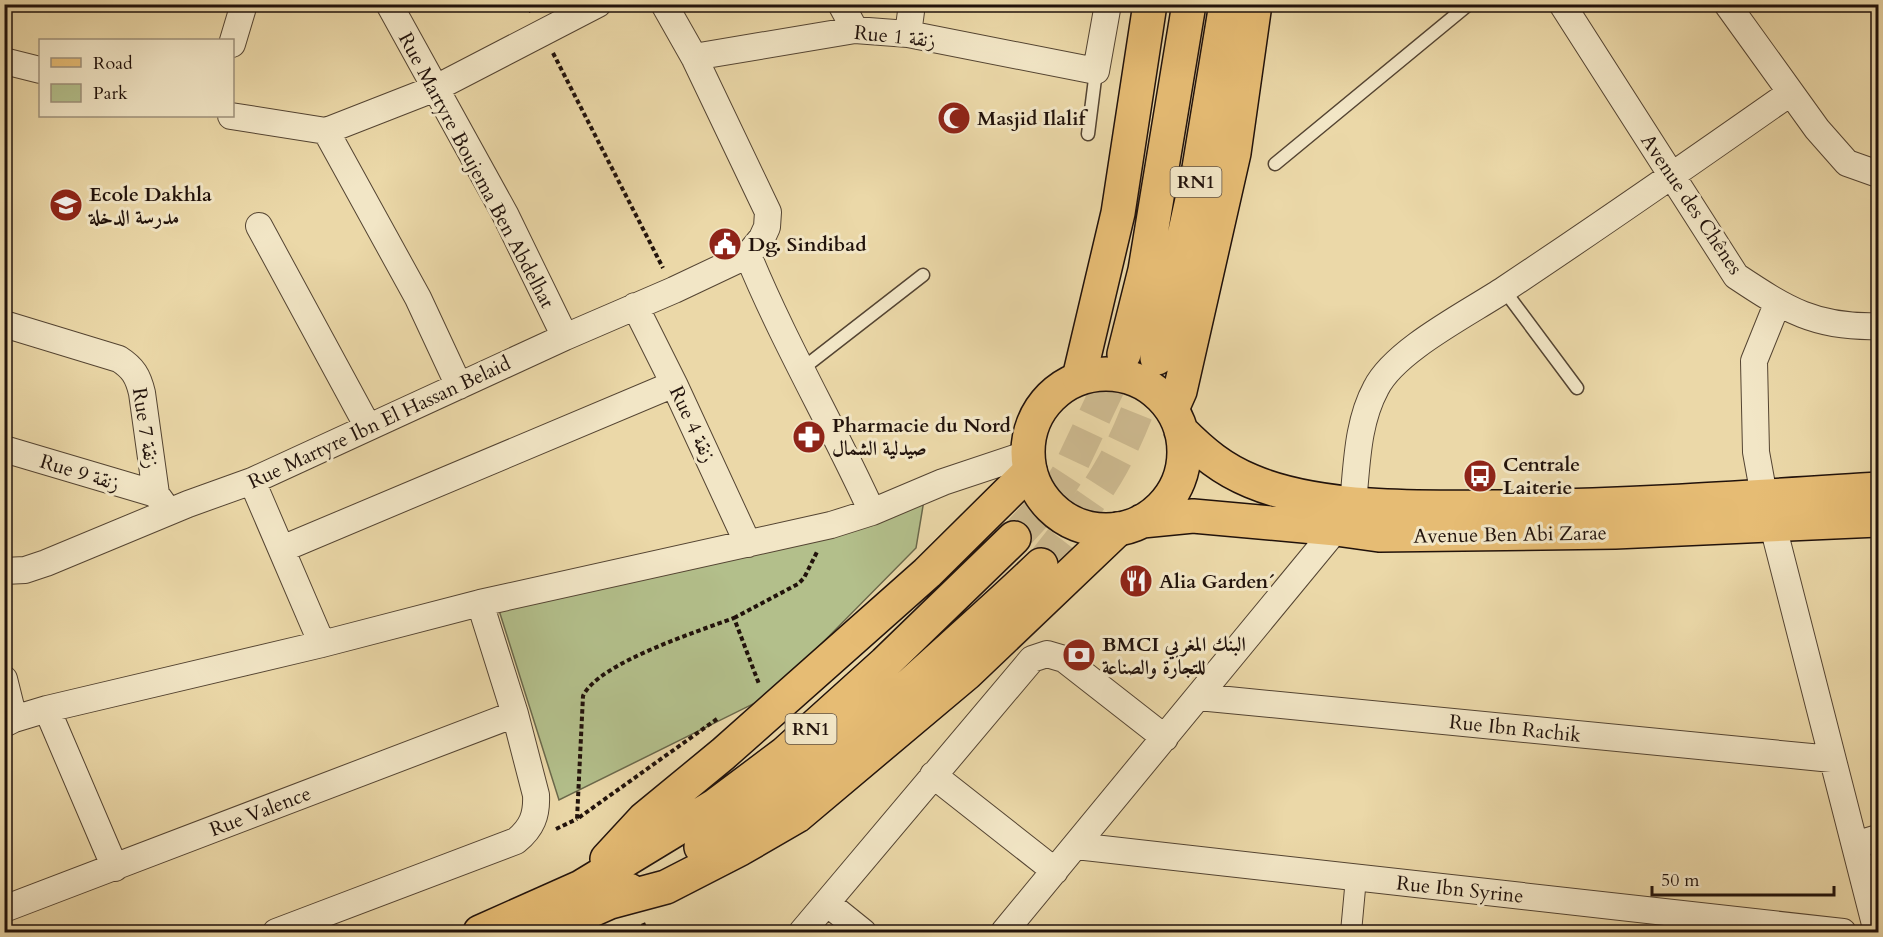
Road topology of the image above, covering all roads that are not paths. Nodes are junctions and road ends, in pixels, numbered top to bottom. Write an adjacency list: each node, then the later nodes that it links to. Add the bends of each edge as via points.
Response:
1 (244, 4): 17 (street)
2 (389, 4): 22 (street, Rue Martyre Boujema Ben Abdelhat)
3 (598, 4): 22 (street)
4 (664, 4): 18 (street)
5 (841, 4): 15 (street)
6 (912, 4): 16 (street)
7 (1108, 4): 21 (street)
8 (1150, 4): 42 (main road, via 1118,213)
9 (1189, 4): 39 (main road, RN1, via 1145,270)
10 (1226, 4): 40 (main road, RN1, via 1199,168)
11 (1255, 4): 46 (main road, via 1234,153)
12 (1469, 4): 27 (lane)
13 (1562, 4): 29 (street, Avenue des Chênes)
14 (1727, 4): 23 (street)
15 (855, 30): 16 (street, Rue 1 زنقة); 18 (street, Rue 1 زنقة)
16 (908, 34): 21 (street, Rue 1 زنقة)
17 (234, 39)
18 (694, 57): 31 (street, via 768,212 762,238)
19 (4, 61): 20 (street)
20 (39, 70)
21 (1096, 71): 26 (lane)
22 (436, 88): 25 (street); 38 (street, Rue Martyre Boujema Ben Abdelhat, via 505,214)
23 (1790, 93): 28 (street, via 1847,163); 29 (street)
24 (234, 116): 25 (street)
25 (326, 131): 44 (street, via 418,298)
26 (1088, 134)
27 (1275, 164)
28 (1878, 174)
29 (1672, 176): 33 (street); 34 (street, Avenue des Chênes, via 1737,276)
30 (259, 226): 47 (street)
31 (748, 255): 35 (street, Rue Martyre Ibn El Hassan Belaid); 41 (street)
32 (923, 275): 41 (lane)
33 (1504, 290): 45 (lane); 55 (street, via 1413,348 1376,387 1361,427)
34 (1777, 304): 37 (street, Avenue des Chênes, via 1839,326); 53 (street, via 1754,361 1756,452)
35 (635, 306): 38 (street, Rue Martyre Ibn El Hassan Belaid); 43 (street, Rue 4 زنقة)
36 (4, 324): 52 (street, Rue 7 زنقة, via 119,359 130,366 139,380)
37 (1878, 326)
38 (565, 337): 44 (street, Rue Martyre Ibn El Hassan Belaid)
39 (1124, 354)
40 (1157, 358)
41 (802, 369): 54 (street)
42 (1079, 378): 46 (main road, via 1105,374 1131,378 1154,390); 49 (main road, via 1058,390 1041,408 1030,430)
43 (674, 384): 59 (street, Rue 4 زنقة); 60 (street)
44 (459, 387): 47 (street, Rue Martyre Ibn El Hassan Belaid)
45 (1577, 388)
46 (1177, 420): 55 (main road, Avenue Ben Abi Zarae, via 1209,458 1251,481 1300,496); 57 (main road, via 1185,452 1182,473 1173,493 1159,509)
47 (369, 427): 50 (street, Rue Martyre Ibn El Hassan Belaid)
48 (4, 449): 52 (street, Rue 9 زنقة)
49 (1028, 463): 54 (street, via 943,482); 57 (main road, via 1038,492 1053,510 1072,523 1094,530); 78 (main road, via 918,581 644,819)
50 (252, 482): 52 (street, Rue Martyre Ibn El Hassan Belaid); 60 (street)
51 (1878, 489): 53 (main road, Avenue Ben Abi Zarae)
52 (162, 503): 62 (street, Rue Martyre Ibn El Hassan Belaid, via 46,563)
53 (1768, 511): 55 (main road, Avenue Ben Abi Zarae, via 1548,534 1379,535); 56 (main road, Avenue Ben Abi Zarae); 71 (street)
54 (872, 512): 59 (street)
55 (1345, 516): 57 (main road, Avenue Ben Abi Zarae, via 1193,516); 66 (street)
56 (1878, 520)
57 (1130, 525): 79 (main road, via 968,673 797,816 666,887)
58 (1014, 538): 78 (main road, RN1, via 784,754 716,805)
59 (748, 544): 63 (street)
60 (282, 549): 64 (street)
61 (1041, 566): 79 (main road, RN1, via 792,785 729,830)
62 (6, 576)
63 (480, 603): 64 (street); 68 (street)
64 (322, 644): 67 (street)
65 (4, 679): 69 (street)
66 (1198, 696): 70 (street); 71 (street, Rue Ibn Rachik)
67 (47, 708): 69 (street); 75 (street)
68 (515, 714): 75 (street, Rue Valence); 82 (street, via 536,795 537,808 526,833 516,841)
69 (9, 722)
70 (1164, 738): 72 (street, via 1064,659 1047,654 1026,664); 74 (street)
71 (1832, 759): 73 (street)
72 (933, 775): 76 (street); 80 (street)
73 (1867, 841): 90 (street)
74 (1076, 846): 76 (street); 77 (street, Rue Ibn Syrine)
75 (115, 868): 81 (street, Rue Valence)
76 (1055, 871): 87 (street)
77 (1356, 878): 88 (street); 89 (street, Rue Ibn Syrine)
78 (581, 886): 83 (main road, RN1)
79 (610, 902): 84 (main road, RN1)
80 (827, 903): 85 (street); 86 (street)
81 (5, 907)
82 (276, 933)
83 (480, 933)
84 (543, 933)
85 (802, 933)
86 (863, 933)
87 (1004, 933)
88 (1351, 933)
89 (1844, 933)
90 (1877, 933)

